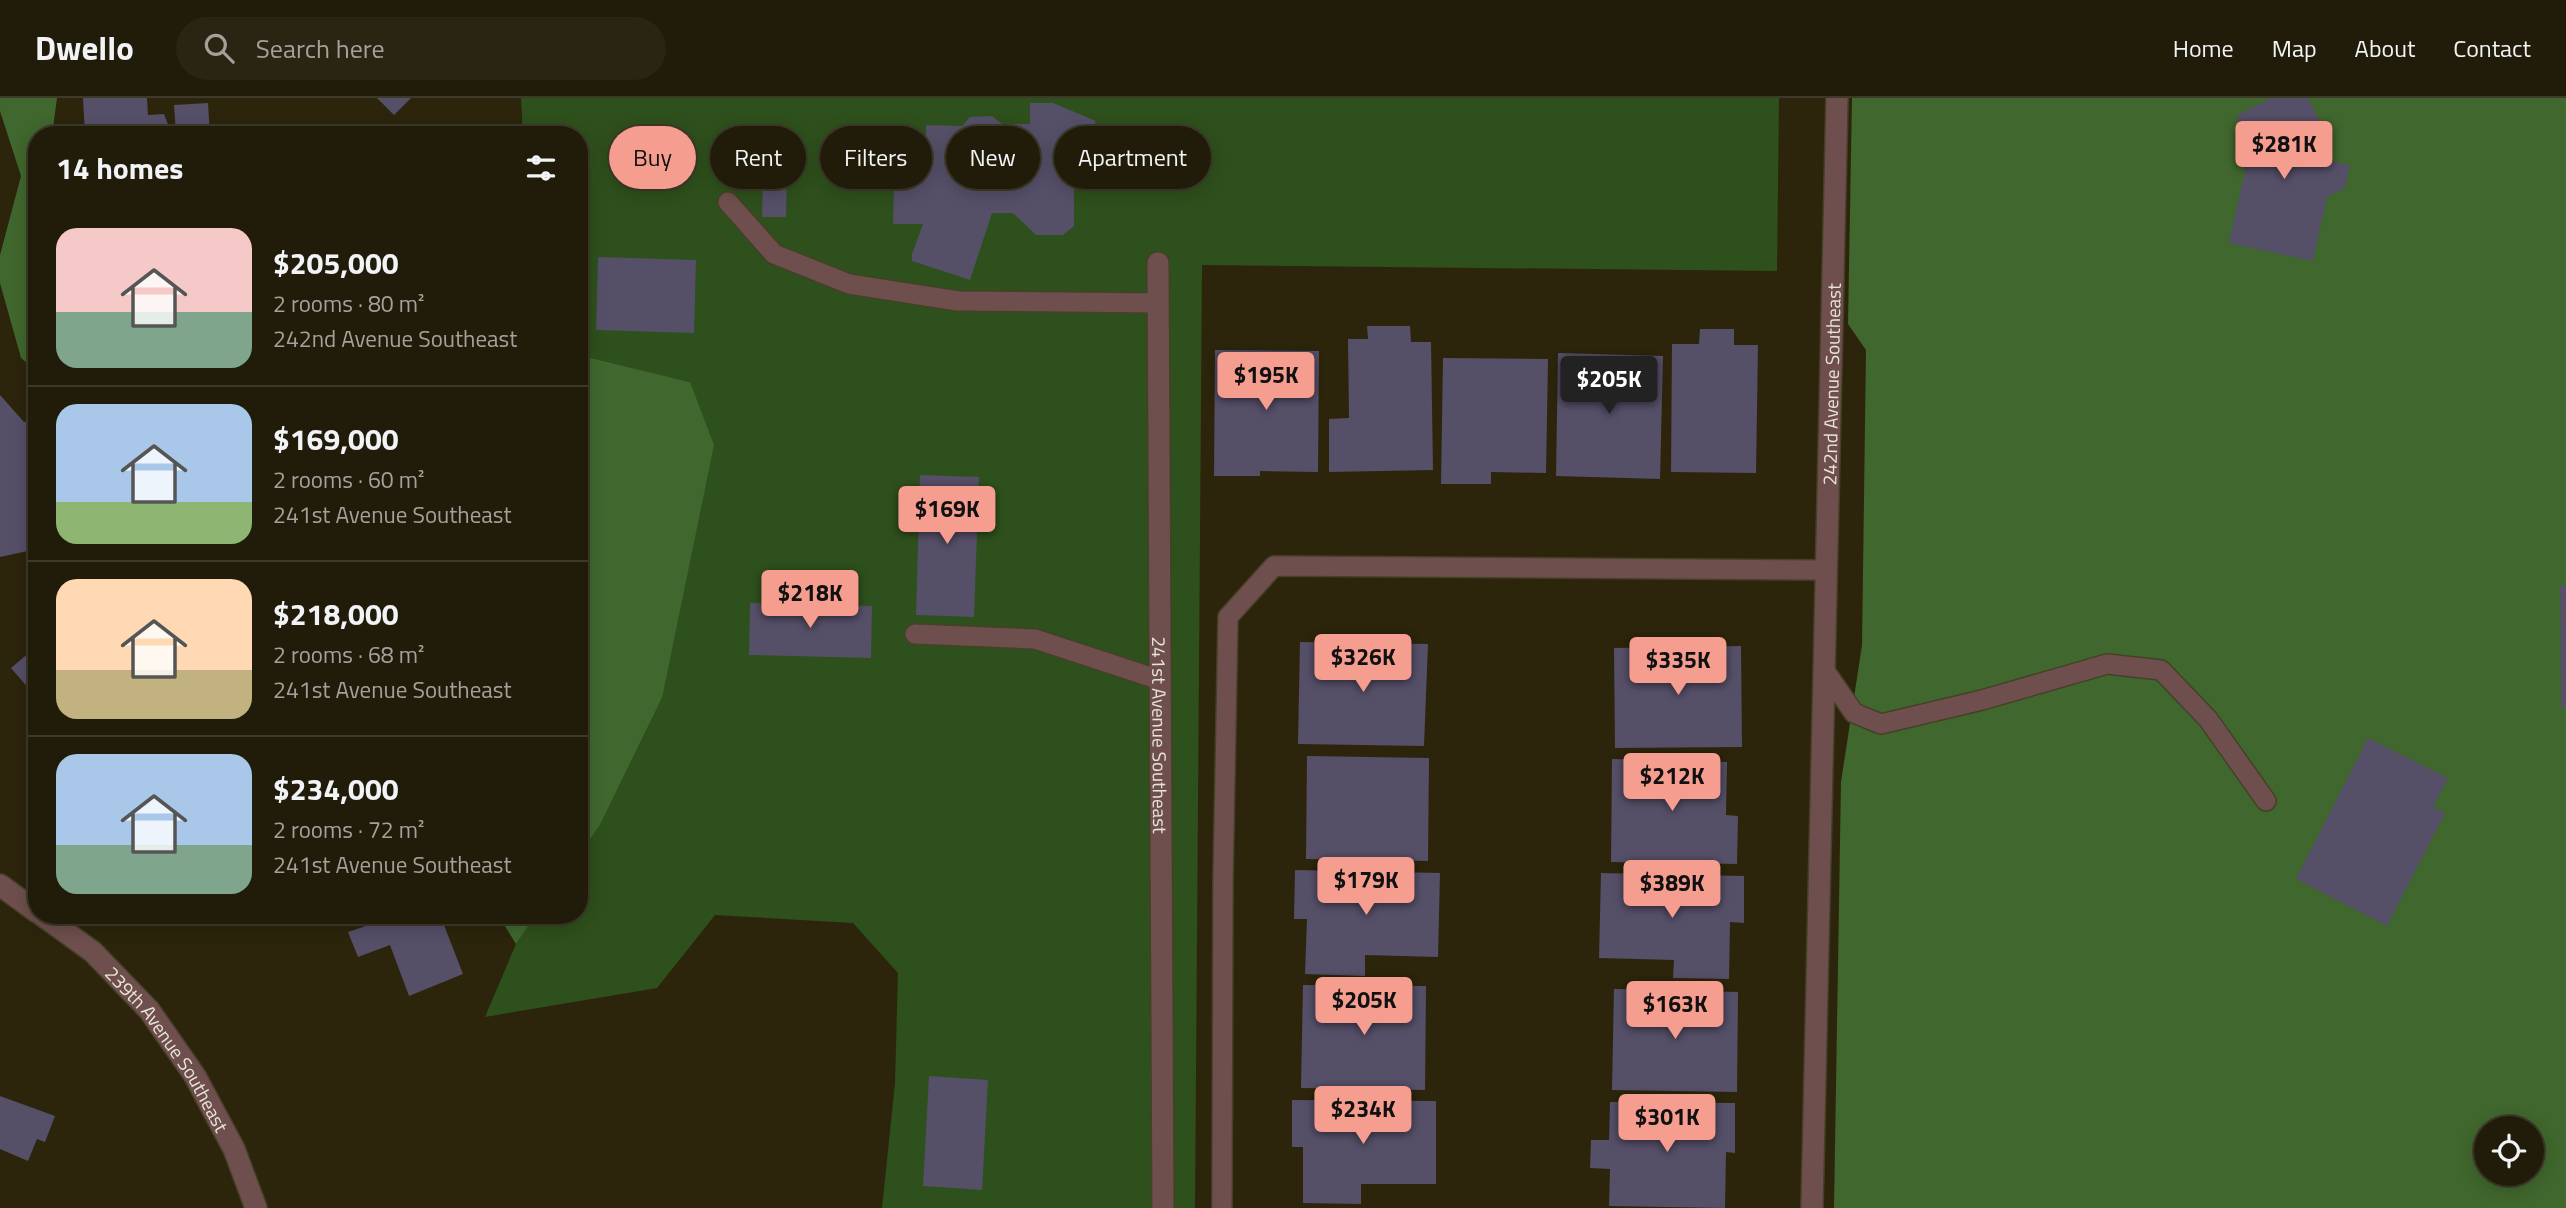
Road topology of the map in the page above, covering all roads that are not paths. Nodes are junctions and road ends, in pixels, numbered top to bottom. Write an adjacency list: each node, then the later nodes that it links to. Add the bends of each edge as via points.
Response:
1 (1837, 98): 5 (street, 242nd Avenue Southeast)
2 (728, 202): 4 (lane, via 774,254 849,284 958,302)
3 (1158, 262): 4 (street, 241st Avenue Southeast)
4 (1158, 303): 8 (street, 241st Avenue Southeast)
5 (1826, 570): 7 (street, 242nd Avenue Southeast); 15 (lane, via 1274,566 1228,617)
6 (915, 634): 8 (lane, via 1035,639)
7 (1825, 671): 9 (lane, via 1854,713 1881,724 2107,664 2161,670 2208,719); 16 (street, 242nd Avenue Southeast)
8 (1160, 680): 14 (street, 241st Avenue Southeast)
9 (2266, 801)
10 (0, 886): 11 (street)
11 (28, 906)
12 (54, 924): 13 (street, 239th Avenue Southeast, via 93,952 149,1010 195,1076 234,1149)
13 (256, 1208)
14 (1163, 1208)
15 (1222, 1208)
16 (1812, 1208)

